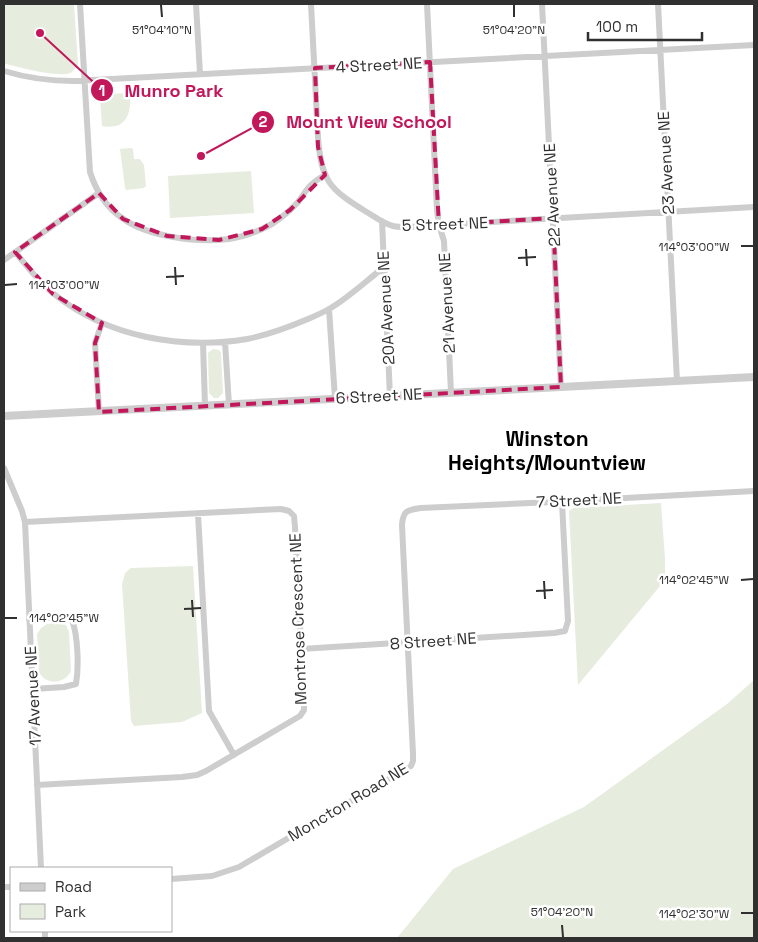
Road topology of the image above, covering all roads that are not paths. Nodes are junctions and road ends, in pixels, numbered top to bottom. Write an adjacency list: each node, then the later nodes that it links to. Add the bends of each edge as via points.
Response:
1 (80, 4): 14 (street)
2 (196, 4): 13 (street)
3 (312, 4): 11 (street)
4 (427, 4): 10 (street, 21 Avenue NE)
5 (542, 4): 9 (street, 22 Avenue NE)
6 (658, 4): 8 (street, 23 Avenue NE)
7 (754, 45): 8 (street, 4 Street NE)
8 (660, 50): 9 (street, 4 Street NE); 18 (street, 23 Avenue NE)
9 (545, 56): 10 (street, 4 Street NE); 19 (street, 22 Avenue NE)
10 (430, 62): 11 (street, 4 Street NE); 21 (street, 21 Avenue NE)
11 (314, 68): 13 (street, 4 Street NE); 15 (street, via 318,146)
12 (4, 71): 14 (street, 4 Street NE, via 43,80)
13 (200, 74): 14 (street, 4 Street NE)
14 (84, 80): 16 (street, via 90,172)
15 (324, 175): 16 (street, via 272,224 252,233 219,240 167,236 138,227 116,213); 20 (street, 5 Street NE, via 343,197)
16 (99, 193): 22 (street)
17 (754, 207): 18 (street, 5 Street NE)
18 (668, 212): 19 (street, 5 Street NE); 30 (street, 23 Avenue NE)
19 (553, 218): 21 (street, 5 Street NE); 31 (street, 22 Avenue NE)
20 (382, 221): 21 (street, 5 Street NE, via 398,226); 24 (street, 20A Avenue NE)
21 (439, 225): 32 (street, 21 Avenue NE, via 444,241)
22 (15, 252): 23 (street); 26 (street, via 53,294)
23 (4, 260)
24 (384, 268): 25 (street); 33 (street, 20A Avenue NE)
25 (329, 309): 27 (street, via 278,331); 34 (street)
26 (102, 323): 28 (street, via 148,338); 37 (street, via 95,343)
27 (225, 342): 28 (street); 35 (street)
28 (203, 343): 36 (street)
29 (754, 377): 30 (street, 6 Street NE)
30 (677, 381): 31 (street, 6 Street NE)
31 (561, 387): 32 (street, 6 Street NE)
32 (451, 393): 33 (street, 6 Street NE)
33 (390, 396): 34 (street, 6 Street NE)
34 (335, 399): 35 (street, 6 Street NE)
35 (228, 405): 36 (street, 6 Street NE)
36 (205, 406): 37 (street, 6 Street NE)
37 (99, 412): 38 (street, 6 Street NE)
38 (4, 416)
39 (4, 468): 43 (street, 17 Avenue NE)
40 (754, 491): 41 (street, 7 Street NE)
41 (562, 502): 45 (street, 8 Street NE, via 568,621 565,631); 45 (street, 7 Street NE, via 421,508 405,512 402,525)
42 (198, 514): 43 (street, Montrose Crescent NE); 46 (street, Montrose Crescent NE, via 281,509 294,516); 48 (street, via 209,711)
43 (24, 522): 44 (street, 17 Avenue NE)
44 (29, 619): 47 (street, 17 Avenue NE); 47 (street, via 62,617 72,620 78,674 76,684)
45 (408, 643): 46 (street, 8 Street NE); 51 (street, Moncton Road NE, via 414,754 411,766 238,867 212,876)
46 (301, 649): 48 (street, Montrose Crescent NE, via 304,710 300,716)
47 (33, 689): 49 (street, 17 Avenue NE)
48 (234, 755): 49 (street, Montrose Crescent NE, via 190,776)
49 (37, 785): 50 (street, 17 Avenue NE)
50 (41, 867)
51 (172, 879)

